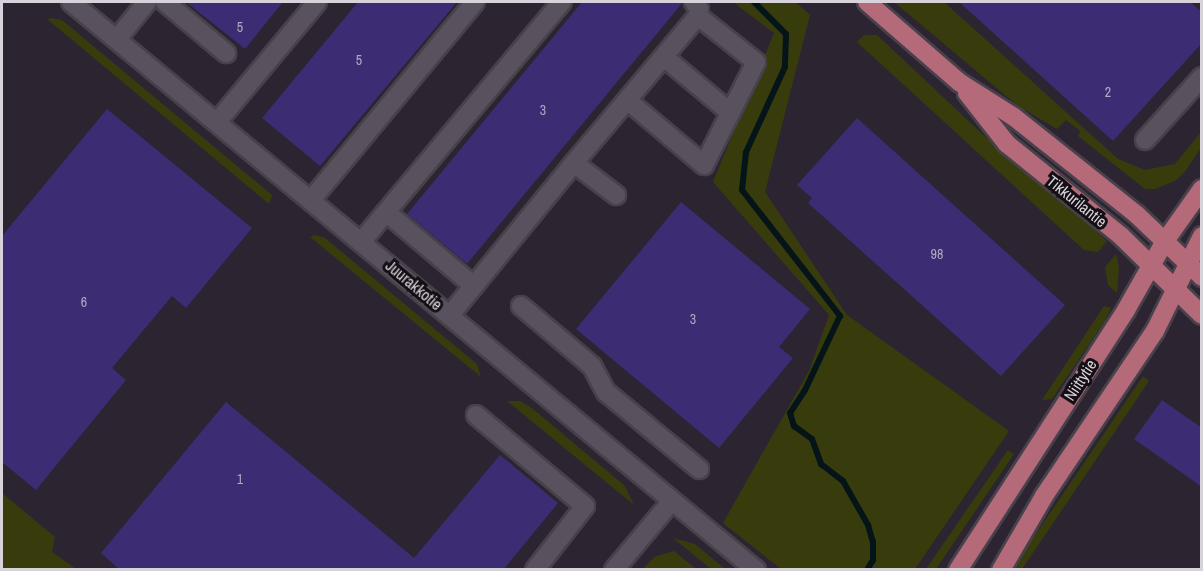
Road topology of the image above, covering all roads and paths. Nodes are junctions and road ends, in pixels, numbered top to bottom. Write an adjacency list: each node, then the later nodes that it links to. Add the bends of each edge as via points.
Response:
1 (71, 2): 9 (street, Juurakkotie)
2 (147, 2): 9 (street)
3 (165, 2): 10 (street)
4 (317, 2): 16 (street)
5 (475, 2): 21 (street)
6 (562, 2): 22 (street)
7 (867, 2): 13 (main road, Tikkurilantie)
8 (696, 9): 11 (street); 15 (street, via 756,62)
9 (117, 39): 16 (street, Juurakkotie)
10 (226, 52)
11 (664, 57): 14 (street); 15 (street)
12 (1202, 77): 17 (street)
13 (959, 82): 24 (main road, Tikkurilantie, via 1014,117); 26 (main road, Tikkurilantie, via 1007,144 1121,236)
14 (627, 100): 15 (street, via 704,165); 18 (street)
15 (731, 113)
16 (217, 122): 21 (street, Juurakkotie)
17 (1145, 140)
18 (574, 163): 20 (street); 28 (street)
19 (1202, 189): 24 (main road, Niittytie)
20 (616, 195)
21 (311, 200): 25 (street, Juurakkotie)
22 (386, 212): 25 (street); 28 (street)
23 (1202, 236): 27 (main road)
24 (1165, 241): 26 (main road, Niittytie); 27 (main road, Tikkurilantie)
25 (361, 242): 31 (street, Juurakkotie)
26 (1151, 266): 29 (main road, Tikkurilantie); 39 (main road, Niittytie)
27 (1195, 271): 29 (main road)
28 (474, 286): 31 (street)
29 (1176, 290): 32 (main road, Tikkurilantie); 40 (main road, via 1155,331 1044,496)
30 (521, 306): 34 (street, via 592,366 606,392)
31 (450, 315): 35 (street, Juurakkotie)
32 (1202, 315)
33 (476, 415): 36 (street, via 585,506)
34 (699, 469)
35 (672, 501): 37 (street); 38 (street, Juurakkotie)
36 (535, 570)
37 (614, 570)
38 (756, 570)
39 (958, 570)
40 (1001, 570)

